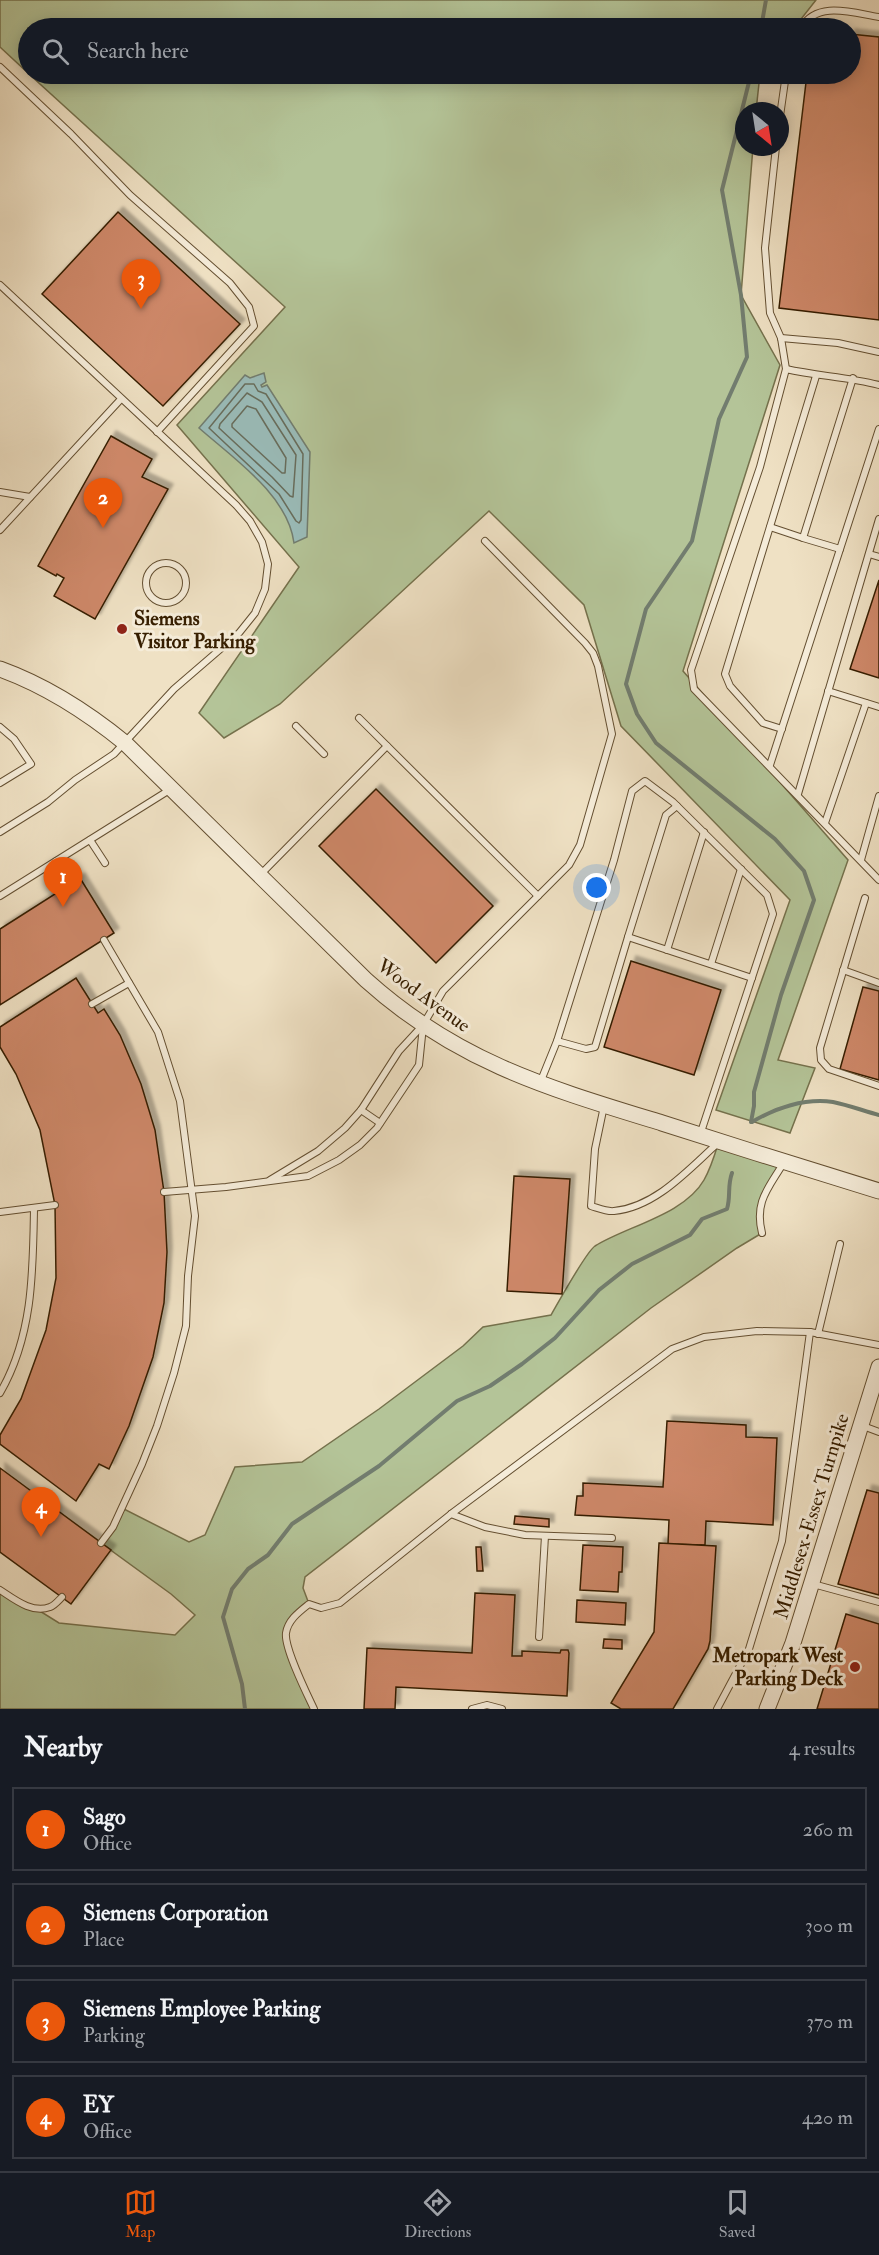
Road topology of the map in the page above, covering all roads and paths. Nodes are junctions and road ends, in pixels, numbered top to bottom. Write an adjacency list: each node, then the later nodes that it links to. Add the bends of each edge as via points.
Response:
1 (879, 17): 2 (lane, via 829,9)
2 (812, 18)
3 (0, 67): 5 (lane)
4 (18, 84): 18 (lane, via 130,195 230,283 249,307 254,326)
5 (18, 84)
6 (785, 84): 7 (lane)
7 (782, 102)
8 (775, 156): 10 (lane, via 765,248 770,313)
9 (0, 285): 16 (lane)
10 (781, 338): 11 (lane, via 838,343); 12 (lane)
11 (879, 352)
12 (786, 369): 13 (lane); 41 (lane, via 760,467 691,669 694,689)
13 (816, 376): 14 (lane); 22 (lane)
14 (853, 378): 15 (lane); 24 (lane)
15 (879, 385)
16 (121, 399): 18 (lane); 20 (lane)
17 (879, 429): 26 (lane)
18 (157, 432): 38 (lane, via 250,521 268,564 265,589 255,613 239,633 174,689)
19 (0, 492): 20 (lane)
20 (30, 497): 23 (lane)
21 (879, 519): 27 (lane)
22 (771, 527): 24 (lane); 36 (lane, via 725,674 730,686 763,723)
23 (0, 530)
24 (803, 538): 26 (lane)
25 (485, 541): 59 (lane, via 590,648 612,727 577,853)
26 (840, 549): 36 (lane)
27 (868, 554): 28 (lane); 31 (lane)
28 (879, 557)
29 (152, 569): 29 (lane, via 146,584 152,599 168,603 181,597 186,583 178,568 166,563)
30 (0, 669): 38 (street, Wood Avenue, via 69,702)
31 (828, 691): 32 (lane); 44 (lane)
32 (866, 703): 33 (lane); 47 (lane)
33 (879, 707)
34 (359, 718): 39 (lane)
35 (297, 726): 40 (lane)
36 (782, 729): 41 (lane)
37 (1, 730): 42 (lane, via 14,739 31,764)
38 (125, 743): 43 (street, Wood Avenue); 48 (lane, via 58,795)
39 (387, 746): 55 (lane); 59 (lane)
40 (324, 754)
41 (770, 765): 44 (lane)
42 (0, 783)
43 (171, 789): 50 (lane); 55 (street, Wood Avenue)
44 (798, 794): 47 (lane)
45 (879, 796): 52 (lane)
46 (677, 806): 49 (lane); 61 (lane, via 666,815); 71 (lane, via 645,781 632,792)
47 (825, 823): 52 (lane)
48 (0, 832)
49 (704, 832): 54 (lane); 63 (lane)
50 (90, 840): 51 (lane); 53 (lane)
51 (56, 861): 57 (lane); 58 (lane)
52 (861, 861): 56 (lane)
53 (105, 863)
54 (741, 869): 64 (lane); 66 (lane, via 767,895 773,914)
55 (259, 875): 70 (street, Wood Avenue, via 366,981)
56 (879, 880)
57 (71, 884)
58 (0, 896)
59 (537, 896): 70 (lane, via 443,991)
60 (865, 898): 65 (lane)
61 (628, 937): 63 (lane); 71 (lane, via 595,1047)
62 (104, 940): 67 (lane)
63 (668, 950): 64 (lane)
64 (711, 964): 66 (lane)
65 (843, 970): 68 (lane); 73 (lane, via 820,1048 821,1060 829,1069)
66 (752, 978): 77 (lane)
67 (129, 983): 69 (lane); 81 (lane, via 158,1032 180,1101)
68 (879, 983)
69 (92, 1004)
70 (423, 1025): 72 (street, Wood Avenue, via 451,1044); 75 (lane, via 399,1051); 76 (lane, via 419,1065)
71 (557, 1041): 72 (lane)
72 (540, 1084): 74 (street, Wood Avenue)
73 (879, 1086)
74 (604, 1105): 77 (street, Wood Avenue); 78 (lane, via 595,1149 591,1206 612,1212 644,1204)
75 (361, 1110): 76 (lane); 80 (lane, via 327,1144)
76 (380, 1123): 80 (lane, via 360,1145 324,1169 308,1176)
77 (700, 1135): 78 (street, Wood Avenue)
78 (719, 1142): 79 (street, Wood Avenue)
79 (784, 1162): 82 (street, Wood Avenue); 87 (lane, via 759,1206)
80 (270, 1180): 81 (lane)
81 (193, 1190): 83 (lane); 99 (lane, via 195,1216 186,1326 174,1373 142,1464 113,1527)
82 (879, 1191)
83 (164, 1192)
84 (55, 1205): 85 (lane)
85 (34, 1208): 86 (lane); 93 (lane, via 28,1319)
86 (0, 1212)
87 (762, 1233)
88 (840, 1244): 90 (lane)
89 (810, 1332): 90 (lane); 96 (lane, via 757,1331 704,1337 672,1349); 108 (lane, via 782,1541 752,1639)
90 (818, 1334): 91 (lane)
91 (879, 1345)
92 (879, 1367): 94 (street, Middlesex-Essex Turnpike)
93 (0, 1392)
94 (861, 1426): 95 (lane); 100 (street, Middlesex-Essex Turnpike)
95 (879, 1432)
96 (451, 1514): 97 (lane, via 485,1527); 105 (lane, via 340,1604 321,1608 309,1604 292,1618 286,1633 288,1647)
97 (545, 1536): 98 (lane); 104 (lane)
98 (612, 1538)
99 (101, 1543)
100 (812, 1584): 103 (lane); 109 (street, Middlesex-Essex Turnpike)
101 (0, 1590): 102 (lane, via 22,1605 35,1608 51,1607)
102 (62, 1597)
103 (879, 1602)
104 (539, 1637)
105 (314, 1709)
106 (472, 1709): 107 (lane, via 487,1705)
107 (502, 1709)
108 (717, 1709)
109 (767, 1709)

